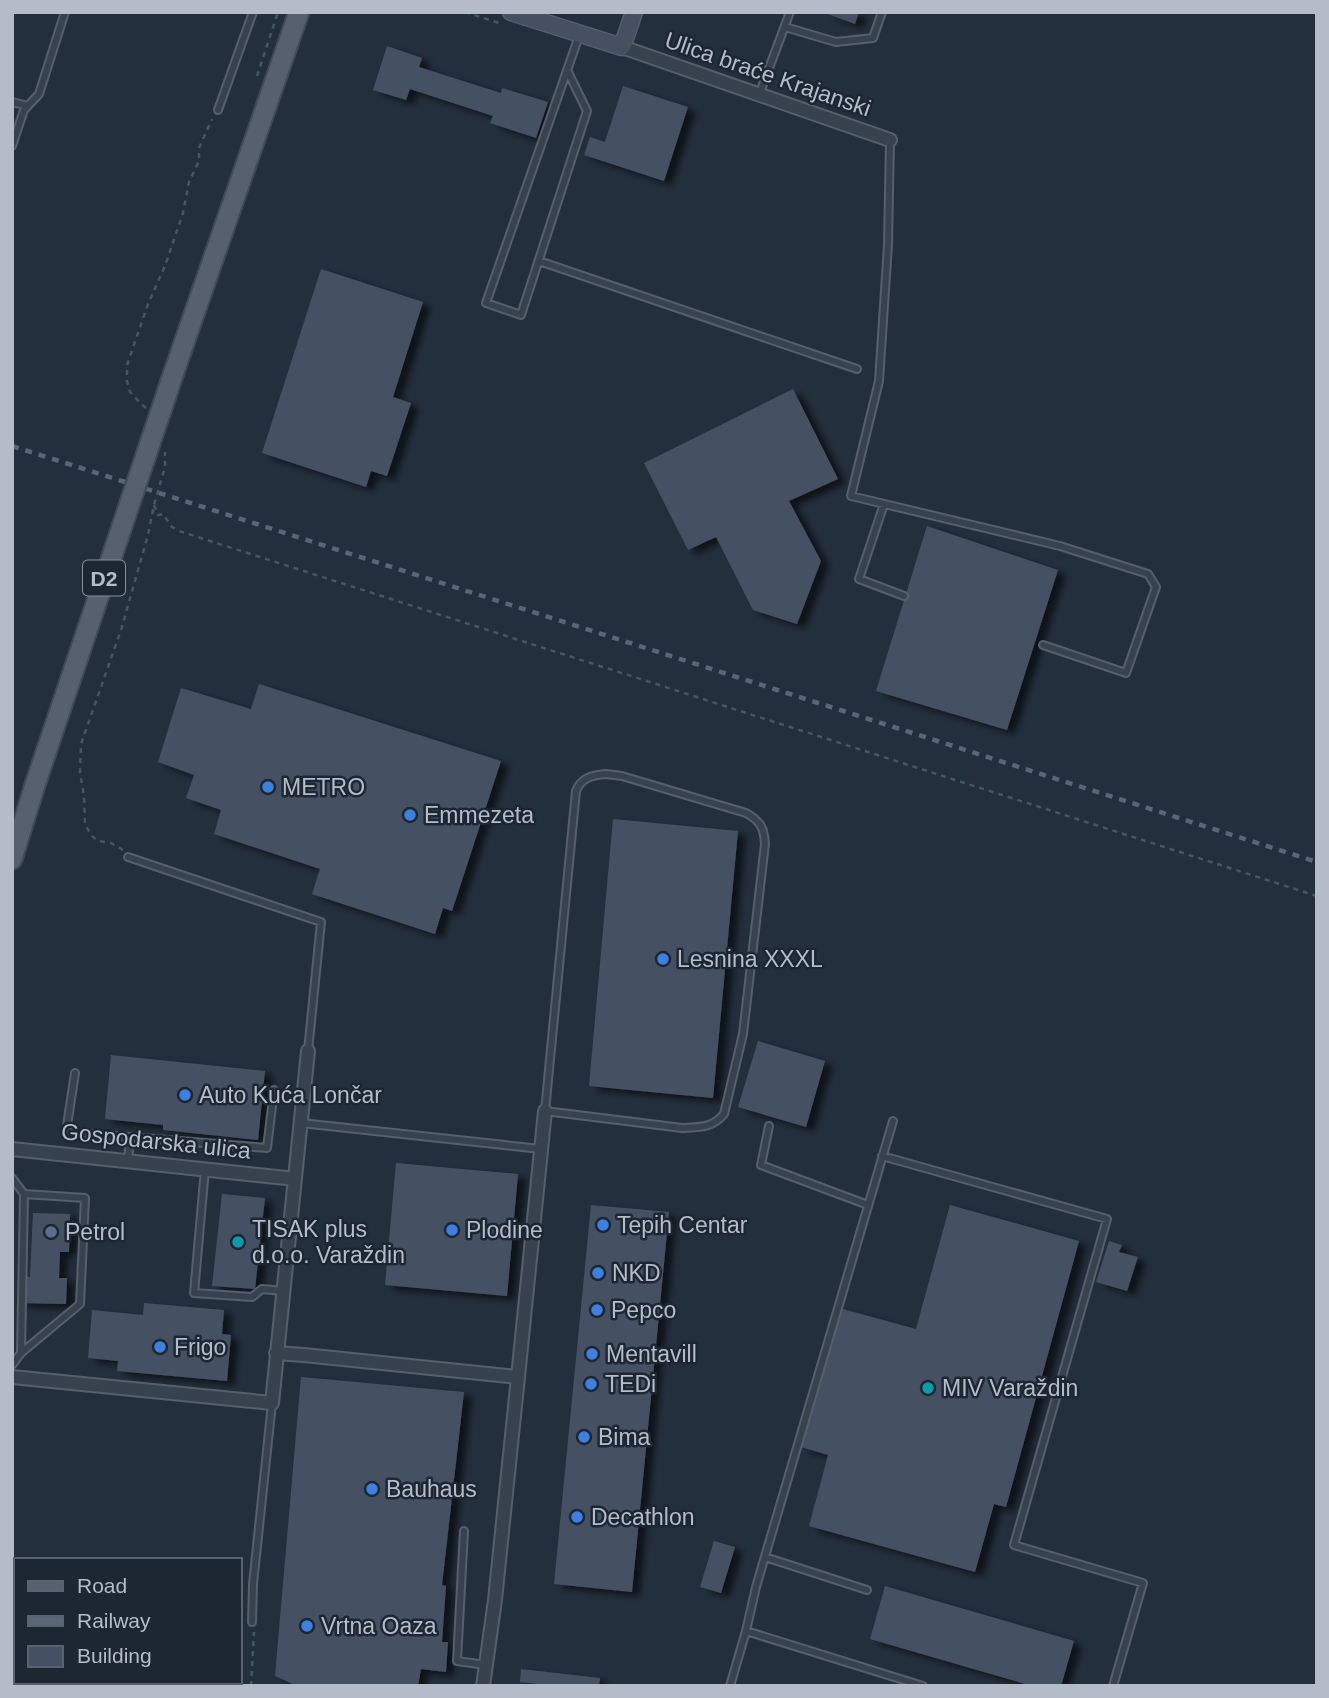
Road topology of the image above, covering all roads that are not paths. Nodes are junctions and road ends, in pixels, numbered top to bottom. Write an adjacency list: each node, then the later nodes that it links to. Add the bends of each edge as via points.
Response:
1 (65, 12): 15 (lane, via 39,94)
2 (253, 12): 16 (lane)
3 (299, 12): 25 (main road, D2, bridge)
4 (511, 12): 8 (main road, Ulica braće Krajanski)
5 (634, 12): 11 (main road)
6 (790, 12): 9 (lane)
7 (882, 12): 9 (lane, via 873,38 836,41)
8 (552, 18): 10 (main road, Ulica braće Krajanski)
9 (785, 27): 13 (lane)
10 (580, 34): 11 (main road, Ulica braće Krajanski); 12 (lane)
11 (622, 47): 13 (street, Ulica braće Krajanski)
12 (567, 70): 19 (lane, via 587,111); 19 (lane, via 486,303 521,315)
13 (759, 94): 17 (street, Ulica braće Krajanski)
14 (12, 102): 15 (lane)
15 (28, 106): 18 (lane)
16 (218, 110)
17 (890, 140): 21 (lane, via 879,382 851,496)
18 (12, 146)
19 (538, 261): 20 (lane)
20 (857, 369)
21 (884, 504): 22 (lane, via 859,579); 23 (lane, via 1117,563 1148,574 1157,587 1126,673)
22 (904, 596)
23 (1043, 645)
24 (128, 857): 26 (lane, via 321,922)
25 (12, 859)
26 (308, 1051): 31 (street)
27 (75, 1073): 33 (lane, via 66,1132)
28 (274, 1090): 33 (lane, via 267,1148)
29 (545, 1111): 29 (lane, via 682,1128 716,1123 724,1114 743,1034 765,844 765,832 754,818 622,776 595,775 579,783); 35 (street)
30 (893, 1121): 36 (lane)
31 (301, 1123): 35 (lane); 40 (street)
32 (769, 1126): 42 (lane, via 761,1165)
33 (130, 1137): 37 (lane)
34 (12, 1149): 37 (street, Gospodarska ulica)
35 (541, 1149): 48 (street)
36 (882, 1156): 42 (lane); 61 (lane, via 1107,1219 1014,1545 1143,1583)
37 (128, 1161): 38 (street, Gospodarska ulica)
38 (205, 1169): 40 (street, Gospodarska ulica); 43 (lane, via 194,1293 252,1297 261,1289)
39 (12, 1178): 41 (lane)
40 (295, 1179): 43 (street)
41 (24, 1194): 44 (lane); 44 (lane, via 85,1198 80,1304)
42 (868, 1205): 51 (lane)
43 (283, 1291): 45 (street)
44 (21, 1353): 46 (lane)
45 (276, 1353): 48 (street); 49 (street)
46 (12, 1365)
47 (12, 1377): 49 (street)
48 (518, 1377): 55 (street)
49 (272, 1403): 53 (lane)
50 (464, 1531): 55 (lane, via 457,1661)
51 (765, 1557): 52 (lane); 54 (lane)
52 (867, 1590)
53 (252, 1622)
54 (746, 1631): 59 (lane); 60 (lane)
55 (486, 1665): 58 (street)
56 (111, 1684): 57 (main road)
57 (120, 1686)
58 (483, 1686)
59 (730, 1686)
60 (923, 1686)
61 (1113, 1686)

